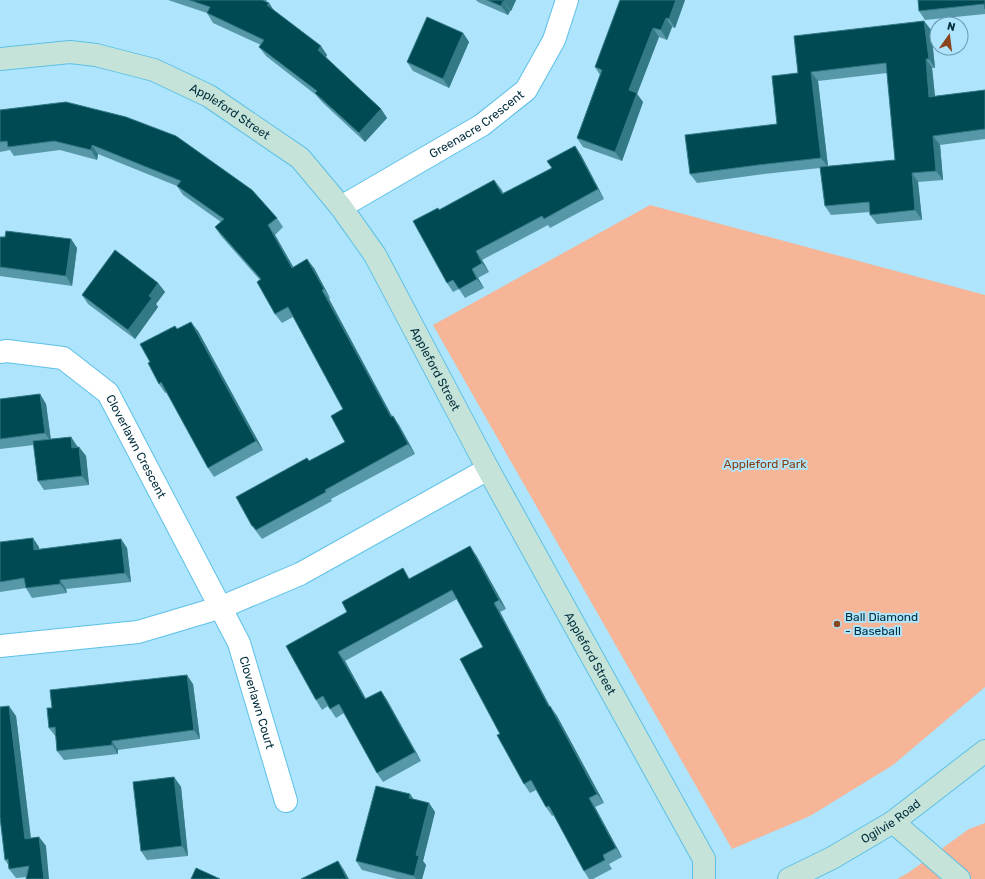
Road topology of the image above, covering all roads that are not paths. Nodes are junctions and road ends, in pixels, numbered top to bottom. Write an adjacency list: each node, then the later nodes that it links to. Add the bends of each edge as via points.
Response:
1 (567, 0): 3 (street, Greenacre Crescent, via 554,40 526,90 482,124)
2 (0, 59): 3 (street, Appleford Street, via 70,52 96,55 154,70 209,96 300,158)
3 (341, 207): 5 (street, Appleford Street, via 375,254)
4 (0, 352): 6 (street, Cloverlawn Crescent, via 63,358 108,393)
5 (488, 469): 6 (street, via 300,574); 11 (street, Appleford Street, via 704,859)
6 (222, 607): 7 (street, via 138,632); 9 (street, Cloverlawn Court, via 239,643)
7 (0, 646)
8 (985, 751): 10 (street, Ogilvie Road)
9 (286, 801)
10 (893, 822): 12 (street, Ogilvie Road, via 832,858); 13 (street)
11 (704, 879)
12 (789, 879)
13 (958, 879)

